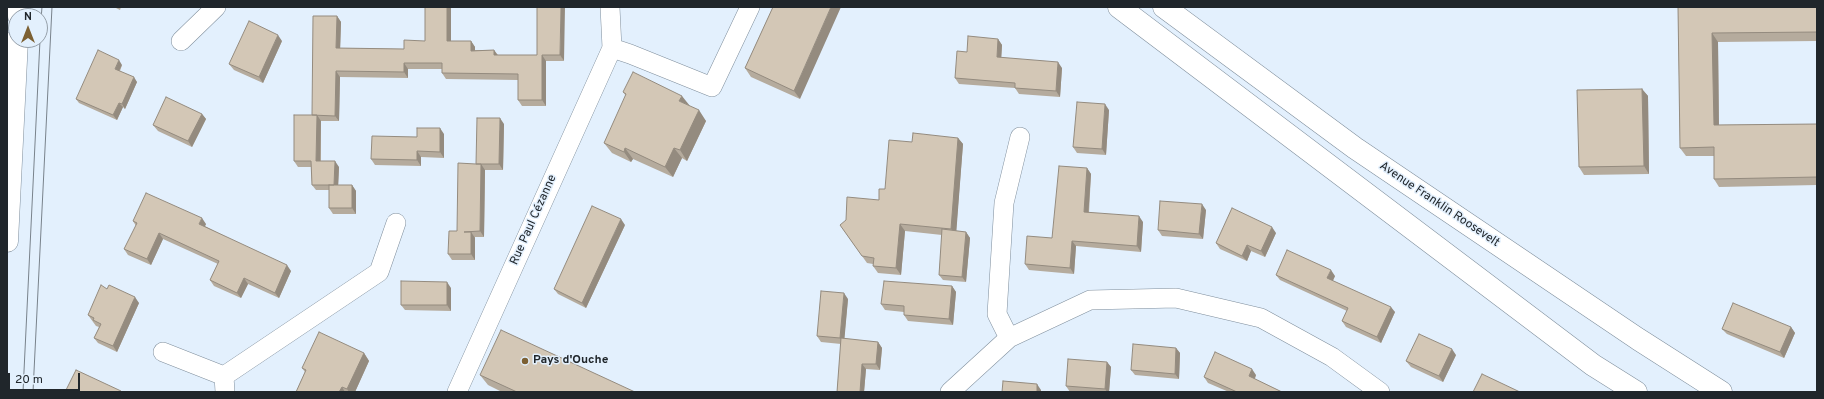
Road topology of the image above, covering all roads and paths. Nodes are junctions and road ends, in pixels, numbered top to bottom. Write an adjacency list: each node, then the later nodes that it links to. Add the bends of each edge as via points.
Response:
1 (216, 7): 6 (street)
2 (610, 7): 8 (street, Rue Paul Cézanne)
3 (750, 7): 8 (street, via 712,87)
4 (1119, 7): 19 (street, via 1593,365)
5 (1164, 7): 20 (street, Avenue Franklin Roosevelt, via 1355,148)
6 (181, 41)
7 (17, 48): 10 (street)
8 (612, 48): 16 (street, Rue Paul Cézanne)
9 (1020, 137): 13 (street, via 1004,203 997,314)
10 (8, 198): 12 (street)
11 (396, 224): 15 (street, via 379,272)
12 (7, 241)
13 (1009, 338): 17 (street); 18 (street, via 1090,300 1176,298 1261,318 1332,358)
14 (163, 352): 15 (street)
15 (224, 384)
16 (456, 392)
17 (950, 392)
18 (1380, 392)
19 (1636, 392)
20 (1721, 392)

